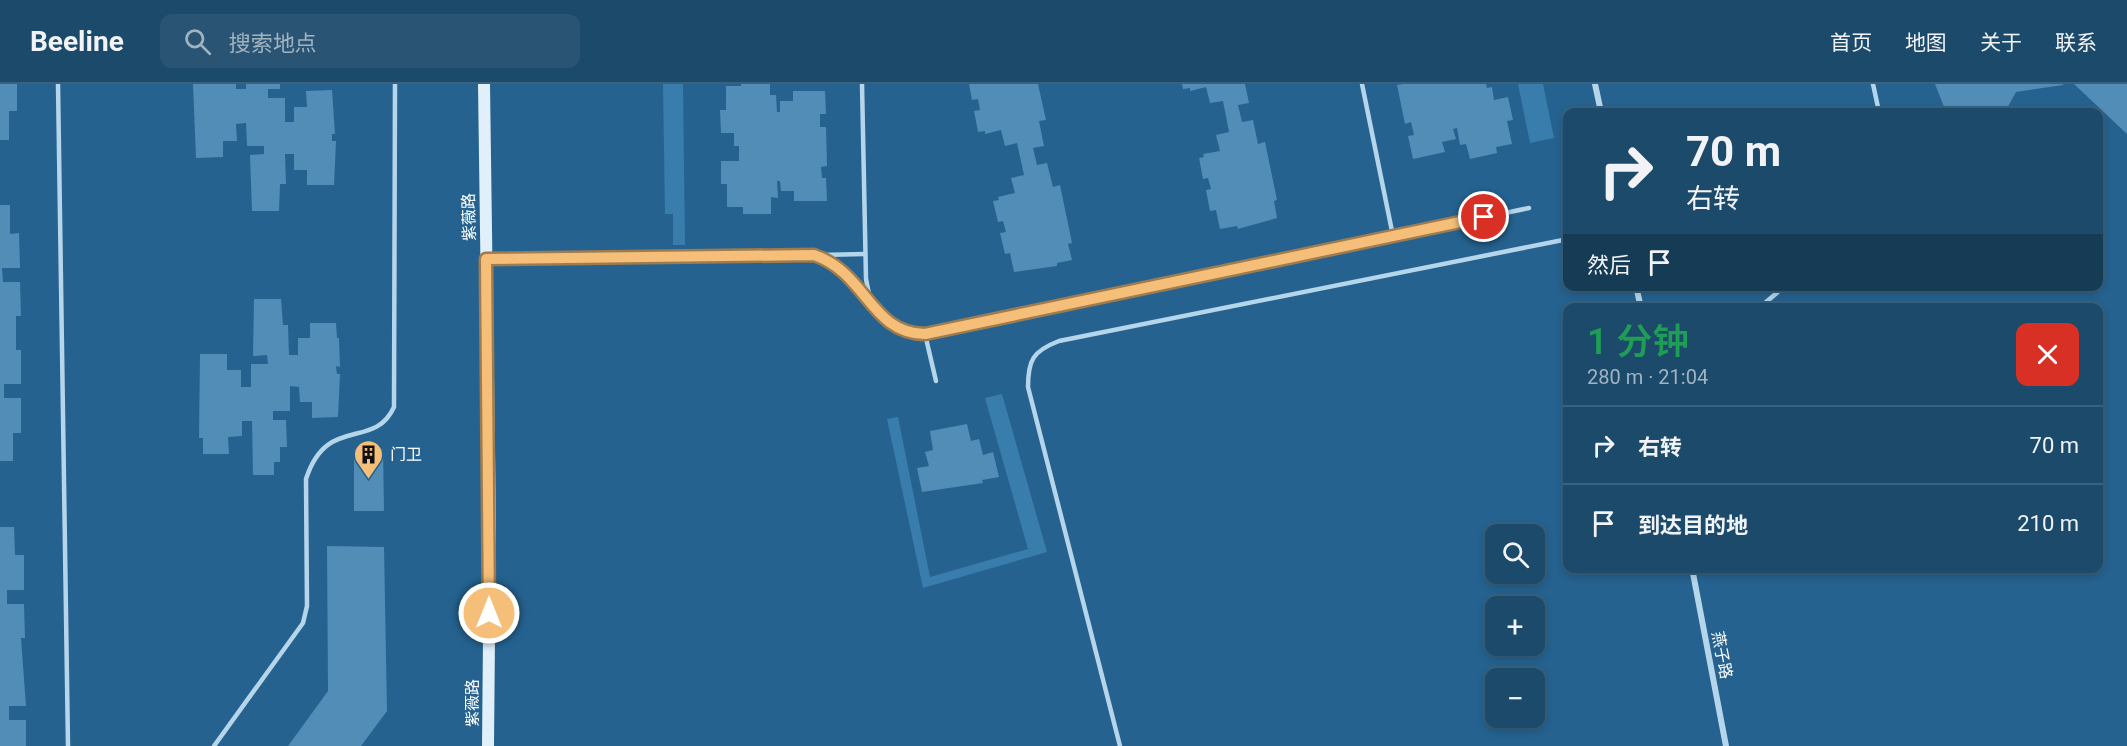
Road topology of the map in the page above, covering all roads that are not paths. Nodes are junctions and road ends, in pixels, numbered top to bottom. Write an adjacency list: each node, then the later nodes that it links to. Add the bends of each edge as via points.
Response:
1 (58, 84): 22 (lane)
2 (395, 84): 23 (lane, via 394,407 382,425 338,437 321,448 312,460 306,479 307,606 303,623)
3 (484, 84): 15 (main road, 紫薇路)
4 (862, 84): 13 (lane)
5 (1362, 84): 11 (lane)
6 (1595, 84): 8 (street)
7 (1873, 84): 9 (lane)
8 (1600, 108)
9 (1879, 108)
10 (1529, 208): 11 (lane)
11 (1393, 236): 19 (lane)
12 (1563, 240): 25 (lane, via 1059,341 1036,354 1028,367 1028,387)
13 (865, 254): 14 (lane); 18 (lane, via 867,291)
14 (814, 255): 15 (lane); 18 (lane, via 844,271)
15 (486, 259): 24 (main road, 紫薇路)
16 (1779, 291): 17 (lane)
17 (1765, 303)
18 (872, 304): 19 (lane, via 893,327 909,334)
19 (925, 334): 20 (lane)
20 (936, 381)
21 (1693, 573): 26 (street, 燕子路)
22 (68, 746)
23 (214, 746)
24 (488, 746)
25 (1120, 746)
26 (1726, 746)

